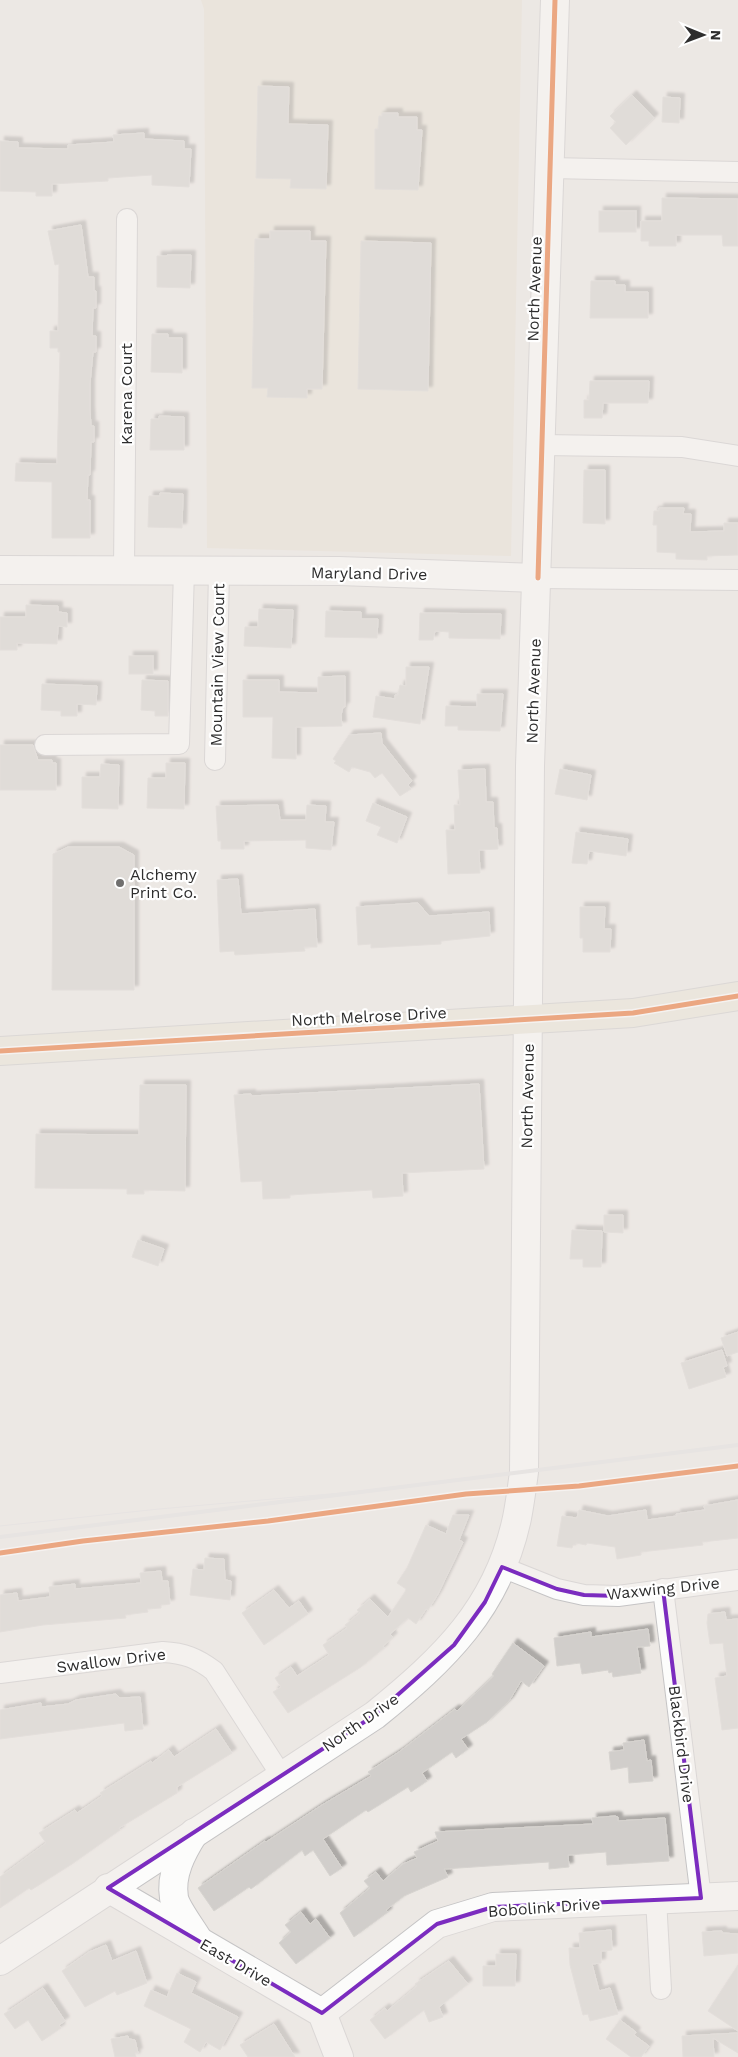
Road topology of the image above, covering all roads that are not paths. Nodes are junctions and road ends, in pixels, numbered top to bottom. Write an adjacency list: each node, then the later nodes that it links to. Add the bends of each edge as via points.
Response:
1 (555, 0): 2 (main road, North Avenue)
2 (550, 168): 3 (street); 5 (main road, North Avenue)
3 (738, 172)
4 (127, 219): 8 (street, Karena Court)
5 (542, 445): 6 (street, via 682,447); 11 (main road, North Avenue)
6 (738, 456)
7 (0, 570): 8 (main road, Maryland Drive)
8 (124, 570): 9 (main road, Maryland Drive)
9 (184, 570): 10 (main road, Maryland Drive); 13 (street, via 179,744)
10 (219, 571): 11 (main road, Maryland Drive, via 340,571); 14 (street, Mountain View Court)
11 (538, 578): 12 (street, Maryland Drive); 16 (main road, North Avenue, via 530,766)
12 (738, 580)
13 (45, 745)
14 (214, 760)
15 (738, 996): 16 (main road, North Melrose Drive, via 632,1013)
16 (528, 1019): 17 (main road, North Melrose Drive); 18 (main road, North Avenue)
17 (0, 1051)
18 (523, 1353): 19 (main road, North Drive, via 524,1472 517,1519)
19 (502, 1567): 21 (street, Waxwing Drive, via 557,1589 584,1595 618,1596); 23 (main road, North Drive, via 485,1602 454,1645 422,1676 375,1715)
20 (738, 1580): 21 (street, Waxwing Drive)
21 (663, 1589): 27 (street, Blackbird Drive)
22 (0, 1673): 23 (street, Swallow Drive, via 182,1652 214,1671)
23 (281, 1775): 24 (main road, North Drive)
24 (195, 1831): 25 (main road, North Drive); 29 (main road, via 180,1856 174,1899)
25 (108, 1888): 29 (main road, East Drive); 30 (main road, North Drive)
26 (738, 1896): 27 (main road, Bobolink Drive)
27 (701, 1898): 28 (main road, Bobolink Drive)
28 (656, 1899): 31 (street); 32 (main road, Bobolink Drive, via 493,1907 437,1924)
29 (200, 1941): 32 (main road, East Drive)
30 (0, 1960)
31 (661, 1989)
32 (322, 2013): 33 (main road)
33 (340, 2057)

